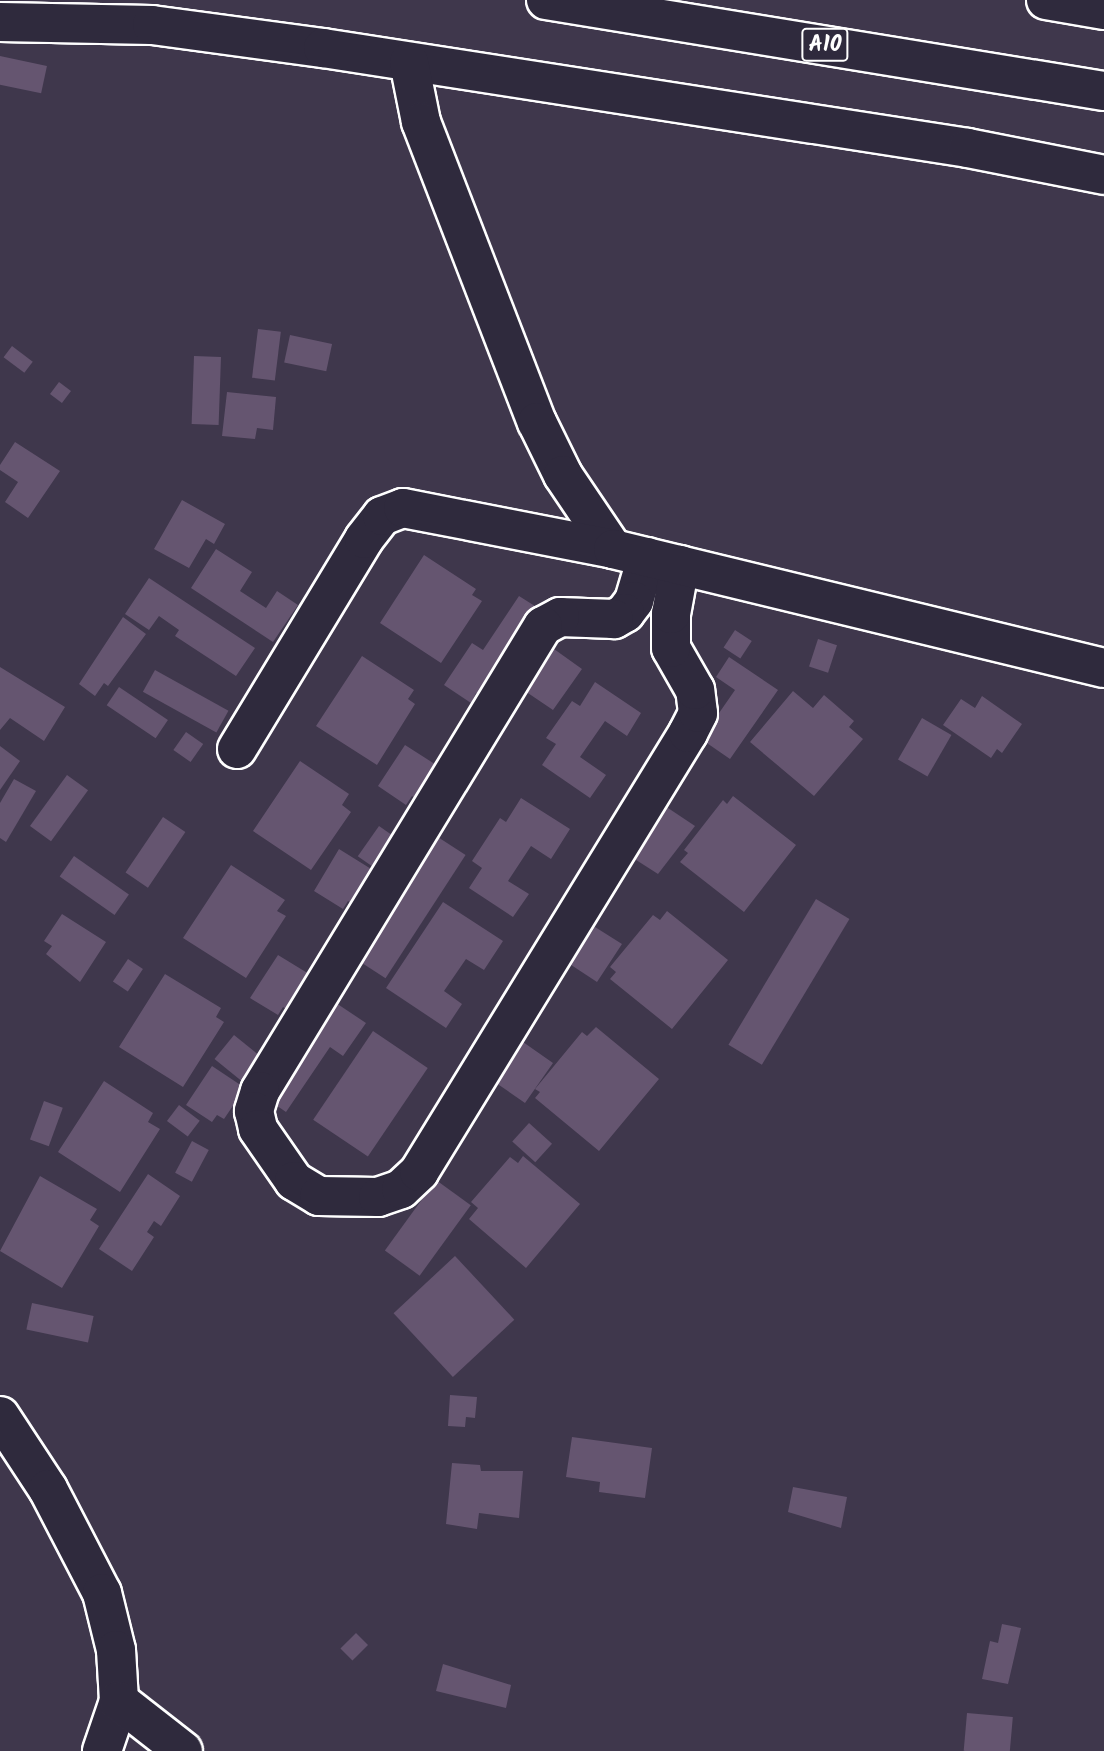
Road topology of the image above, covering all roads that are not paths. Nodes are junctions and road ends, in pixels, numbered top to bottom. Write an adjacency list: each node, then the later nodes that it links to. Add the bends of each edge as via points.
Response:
1 (546, 0): 6 (street, A10)
2 (1046, 0): 3 (street)
3 (1104, 10)
4 (0, 22): 5 (street, via 152,25)
5 (409, 61): 7 (street, via 968,148); 8 (street, via 425,134 537,422 563,475)
6 (1104, 90)
7 (1104, 175)
8 (647, 557): 8 (street, via 634,601 625,613 614,619 560,617 543,626 260,1091 254,1111 258,1129 295,1181 319,1196 378,1197 401,1189 419,1172 688,733 698,713 695,690 671,648 671,614); 9 (street); 10 (street, via 403,508 382,516)
9 (1104, 667)
10 (237, 748)
11 (0, 1416): 12 (street, via 48,1489 102,1593 116,1650)
12 (119, 1701): 13 (street); 14 (street)
13 (102, 1751)
14 (183, 1751)

